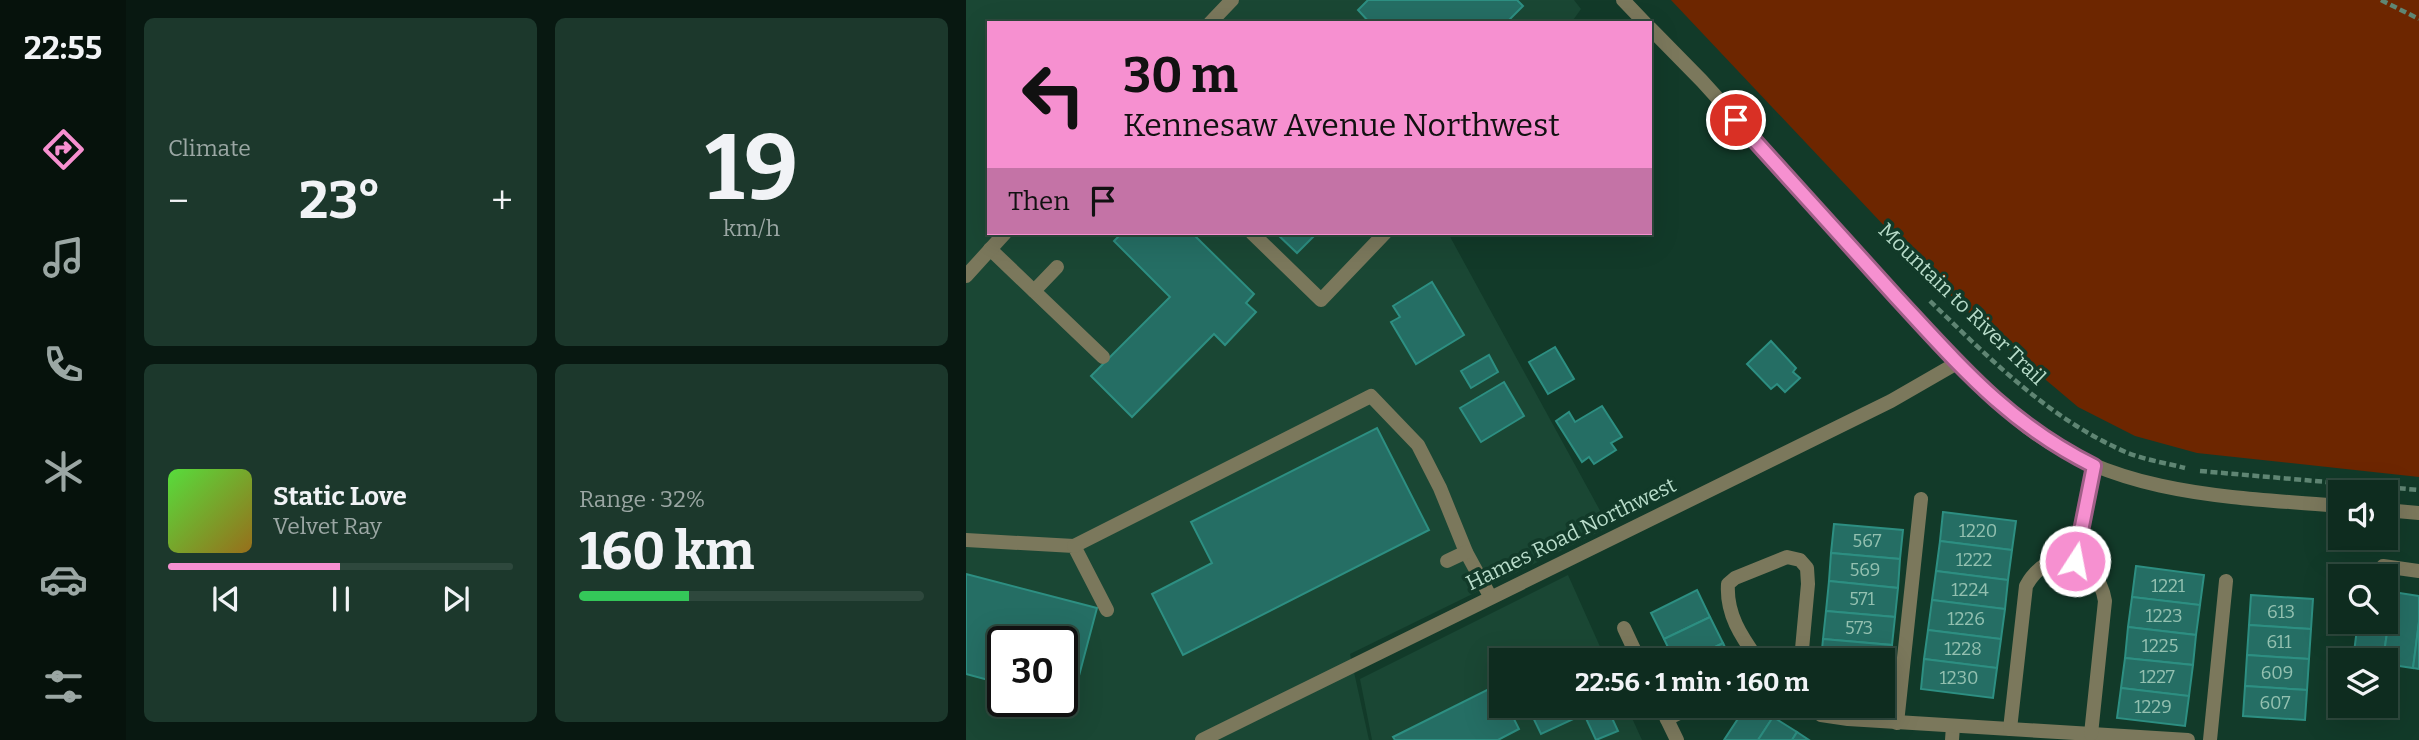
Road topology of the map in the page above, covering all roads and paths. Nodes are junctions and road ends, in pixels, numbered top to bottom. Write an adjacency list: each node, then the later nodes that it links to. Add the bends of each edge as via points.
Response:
1 (1231, 0): 5 (street)
2 (1623, 0): 6 (street)
3 (2381, 0): 4 (path)
4 (2419, 19)
5 (1212, 21)
6 (1643, 21)
7 (1652, 30): 17 (street)
8 (1003, 235): 11 (street)
9 (1254, 235): 10 (street, via 1321,300)
10 (1383, 235)
11 (990, 248): 13 (street); 14 (street)
12 (1057, 267): 14 (street)
13 (966, 276)
14 (1034, 291): 16 (street)
15 (1927, 299): 19 (path, Mountain to River Trail, via 2056,414 2129,453 2190,470)
16 (1103, 357)
17 (1957, 363): 18 (street, via 2030,429); 32 (street, Hames Road Northwest, via 1891,401)
18 (2094, 466): 21 (street, via 2157,486 2213,496); 28 (street)
19 (2419, 490)
20 (1921, 499): 40 (street)
21 (2328, 505)
22 (2398, 511): 23 (street)
23 (2419, 513)
24 (966, 540): 25 (street)
25 (1074, 546): 26 (street, via 1371,396 1418,445); 33 (street)
26 (1466, 552): 27 (street); 32 (street)
27 (1447, 561)
28 (2075, 561): 41 (street, via 2043,565 2026,586); 43 (street, via 2093,571 2103,586 2105,601)
29 (2398, 568): 30 (street)
30 (2419, 571)
31 (2226, 581): 47 (street)
32 (1490, 596): 44 (street, Hames Road Northwest)
33 (1107, 610)
34 (1623, 628): 35 (street)
35 (1633, 648)
36 (1751, 648): 37 (street, via 1726,600 1728,584 1787,558 1800,560 1807,568)
37 (1802, 648)
38 (1667, 718): 45 (street)
39 (1841, 718): 40 (street)
40 (1897, 723): 42 (street)
41 (2010, 729): 42 (street); 43 (street)
42 (1952, 733)
43 (2091, 734): 46 (street)
44 (1202, 740)
45 (1677, 740)
46 (2188, 740)
47 (2210, 740)

